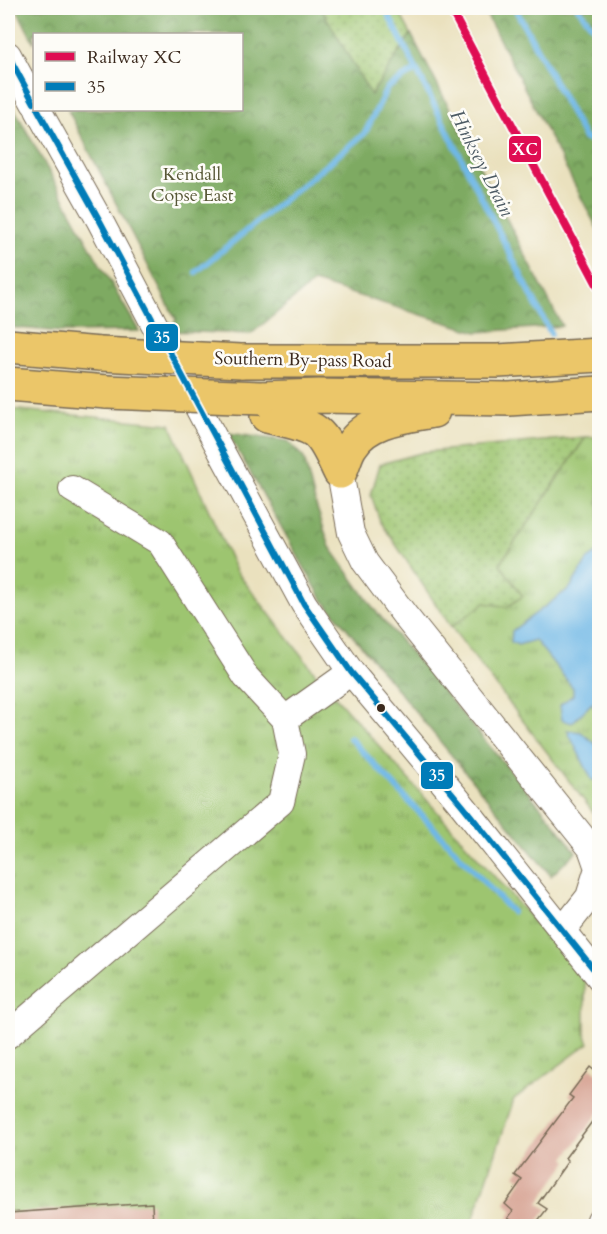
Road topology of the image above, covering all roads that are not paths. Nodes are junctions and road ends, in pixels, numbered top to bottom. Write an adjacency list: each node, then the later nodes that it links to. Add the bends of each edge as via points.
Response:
1 (8, 55): 2 (street)
2 (33, 102)
3 (39, 111): 12 (street, via 269,542 304,604)
4 (8, 346): 5 (highway, Southern By-pass Road, bridge, via 241,361 498,361)
5 (600, 355)
6 (8, 384): 9 (highway, Southern By-pass Road, bridge, via 172,395)
7 (600, 393): 8 (highway, Southern By-pass Road)
8 (509, 399): 9 (highway, Southern By-pass Road, via 319,396); 10 (highway, via 396,418 367,429 352,445)
9 (264, 407): 10 (highway, via 316,432)
10 (340, 472): 14 (street, via 351,532 365,562 591,848 598,868 589,897)
11 (72, 489): 13 (street, via 160,542 246,677)
12 (351, 672): 13 (street); 14 (street)
13 (285, 719): 16 (street, via 292,753 281,802)
14 (563, 930): 15 (street)
15 (600, 978)
16 (8, 1035)
17 (600, 1220): 18 (street)
18 (598, 1227)

